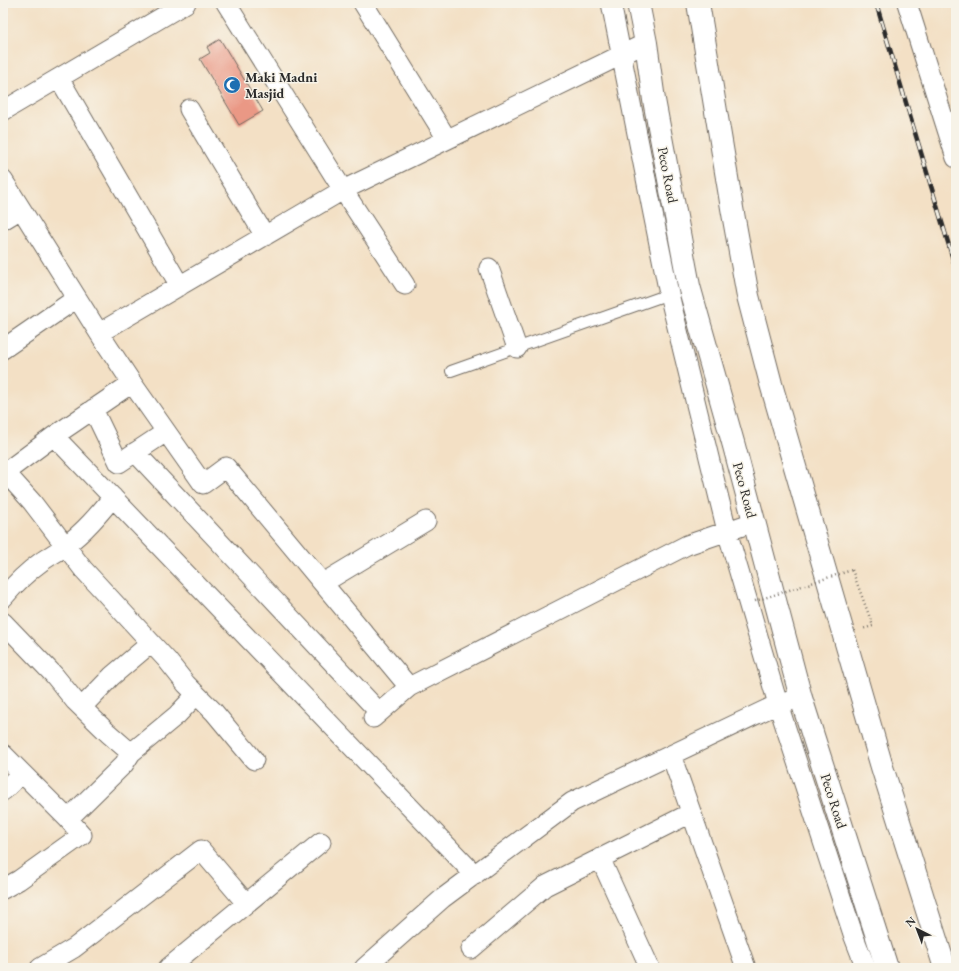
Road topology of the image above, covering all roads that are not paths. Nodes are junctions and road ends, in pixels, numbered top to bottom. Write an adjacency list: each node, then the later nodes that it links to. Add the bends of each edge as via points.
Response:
1 (186, 3): 10 (street)
2 (226, 3): 16 (street)
3 (363, 3): 13 (street)
4 (611, 3): 9 (street)
5 (638, 3): 8 (main road, Peco Road)
6 (698, 3): 70 (main road, via 750,304 882,767)
7 (907, 3): 14 (street)
8 (646, 43): 9 (street); 23 (main road, Peco Road)
9 (621, 55): 13 (street); 23 (street)
10 (59, 78): 12 (street); 22 (street)
11 (189, 109): 19 (street)
12 (3, 111)
13 (447, 139): 16 (street)
14 (956, 158)
15 (3, 180): 17 (street)
16 (342, 190): 19 (street); 21 (street)
17 (21, 209): 18 (street); 24 (street)
18 (3, 220)
19 (265, 236): 22 (street)
20 (489, 268): 26 (street)
21 (405, 285)
22 (180, 286): 25 (street)
23 (679, 290): 26 (lane); 37 (main road, Peco Road); 38 (street)
24 (77, 298): 25 (street); 27 (street)
25 (99, 334): 29 (street)
26 (517, 348): 28 (lane)
27 (3, 349)
28 (452, 371)
29 (132, 383): 30 (street); 31 (street)
30 (94, 409): 32 (street); 33 (street, via 119,463)
31 (166, 432): 33 (street); 40 (street, via 203,484 226,467)
32 (54, 436): 34 (street); 35 (street)
33 (135, 452): 44 (street, via 376,715)
34 (4, 473): 39 (street, via 32,502)
35 (113, 497): 39 (street, via 98,516); 59 (street)
36 (426, 521): 40 (street)
37 (754, 522): 38 (street); 46 (main road, Peco Road)
38 (727, 531): 44 (street, via 687,545); 47 (street)
39 (66, 545): 41 (street, via 40,562); 43 (street, via 83,569)
40 (323, 583): 44 (street)
41 (3, 598)
42 (3, 622): 48 (street)
43 (151, 643): 45 (street); 48 (street, via 112,676)
44 (409, 687)
45 (196, 694): 49 (street, via 178,714); 52 (street)
46 (801, 698): 47 (street); 69 (main road, Peco Road)
47 (778, 704): 51 (street); 68 (street)
48 (82, 707): 49 (street)
49 (131, 753): 56 (street, via 124,764)
50 (3, 754): 53 (street)
51 (671, 755): 55 (street); 59 (street, via 572,802)
52 (254, 760)
53 (22, 773): 54 (street); 56 (street)
54 (3, 791)
55 (691, 813): 58 (street); 67 (street)
56 (68, 819): 60 (street, via 82,835)
57 (321, 842): 61 (street)
58 (600, 858): 62 (street, via 545,886); 66 (street)
59 (475, 874): 65 (street, via 443,898)
60 (3, 889)
61 (246, 903): 63 (street, via 201,850 74,948); 64 (street)
62 (471, 949)
63 (40, 968)
64 (168, 968)
65 (364, 968)
66 (650, 968)
67 (746, 968)
68 (866, 968)
69 (887, 968)
70 (945, 968)

